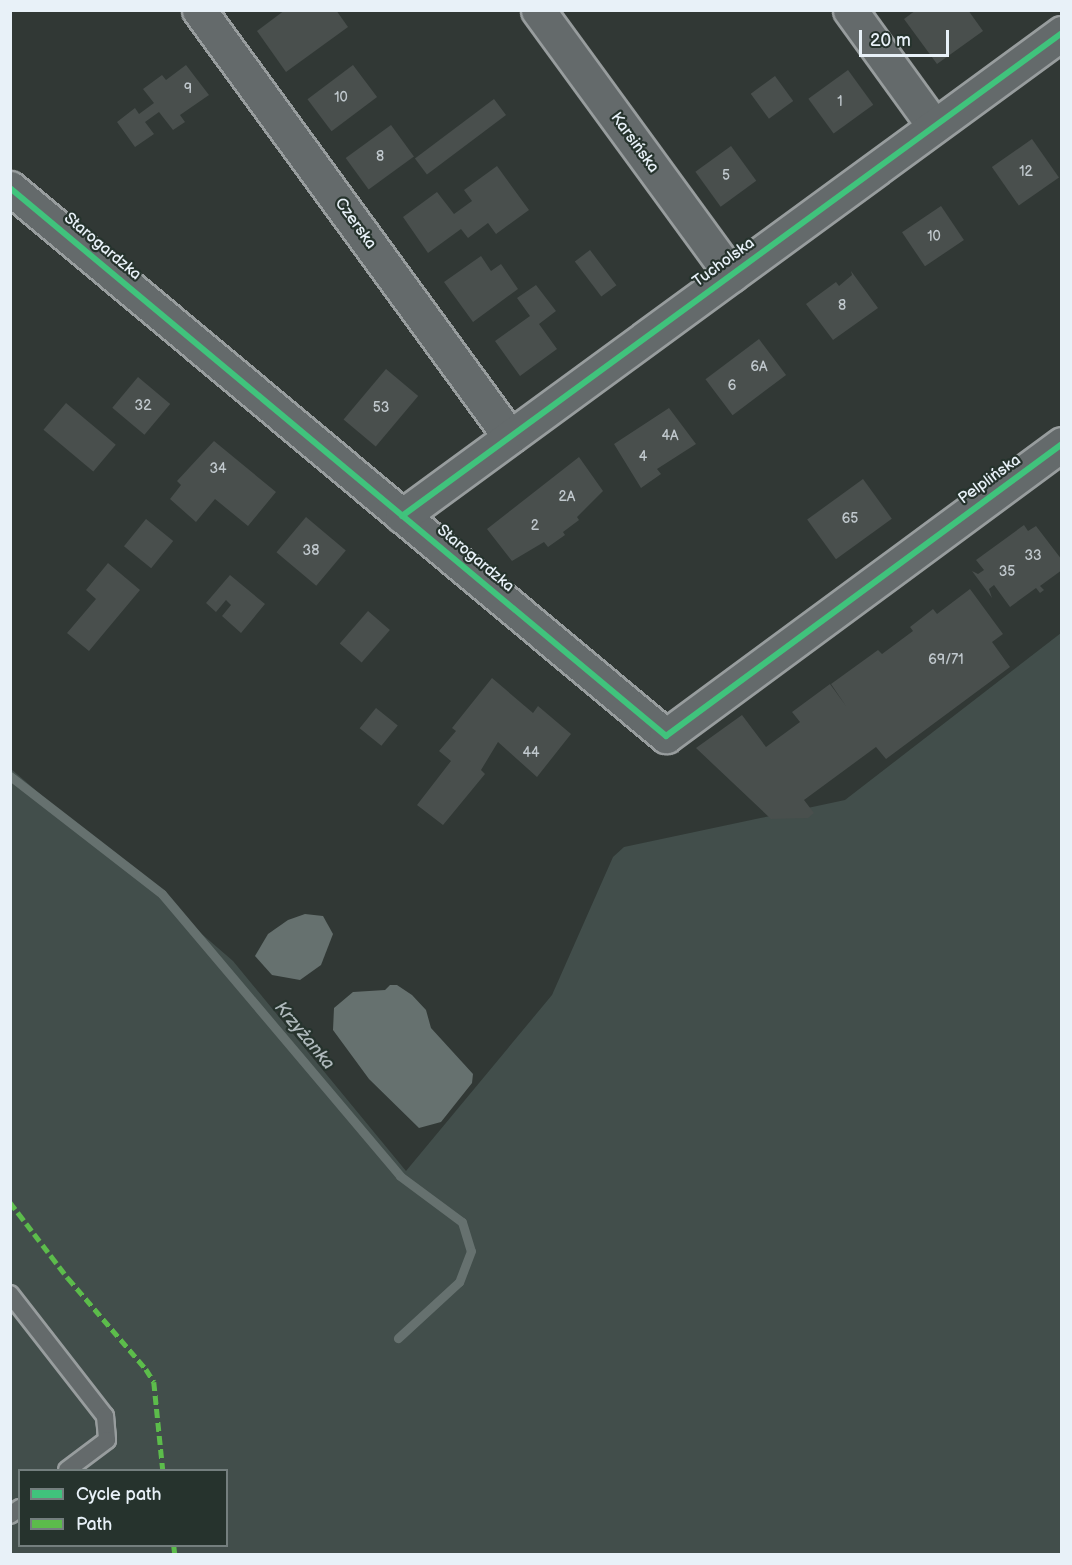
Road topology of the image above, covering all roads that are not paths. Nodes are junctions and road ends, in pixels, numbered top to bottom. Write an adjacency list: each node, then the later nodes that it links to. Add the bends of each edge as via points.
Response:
1 (199, 10): 8 (street, Czerska)
2 (538, 10): 7 (street, Karsińska)
3 (850, 10): 5 (street)
4 (1062, 33): 5 (street, Tucholska)
5 (934, 126): 7 (street, Tucholska)
6 (10, 188): 10 (street, Starogardzka)
7 (731, 275): 8 (street, Tucholska)
8 (510, 437): 10 (street, Tucholska)
9 (1062, 444): 11 (street, Pelplińska)
10 (402, 516): 11 (street, Starogardzka, via 666,736)
11 (934, 537)
12 (10, 1294): 13 (lane, via 105,1416 107,1440)
13 (68, 1469)

